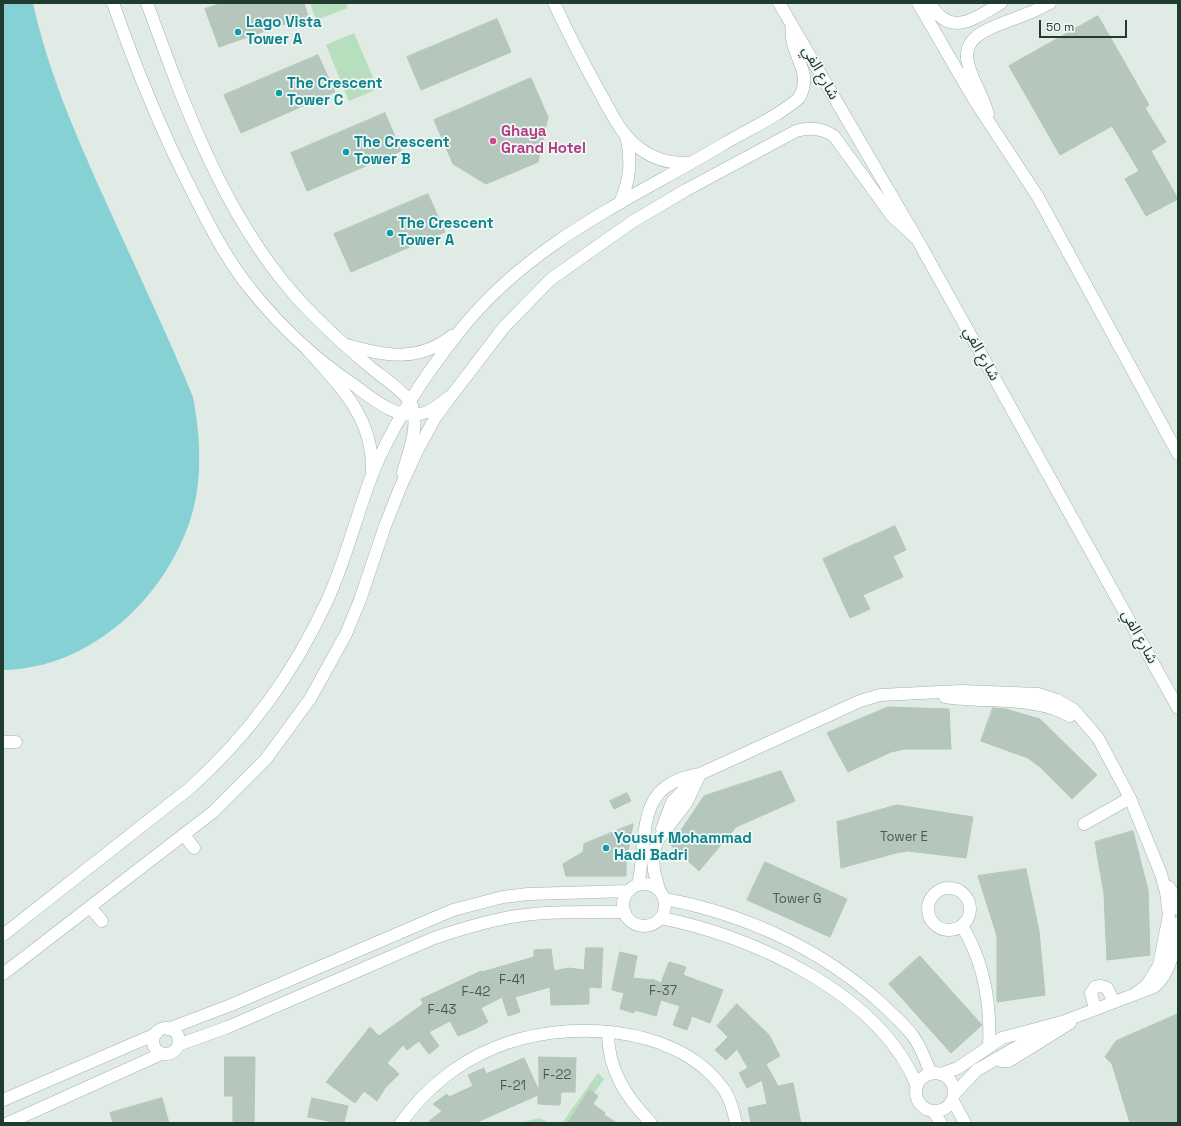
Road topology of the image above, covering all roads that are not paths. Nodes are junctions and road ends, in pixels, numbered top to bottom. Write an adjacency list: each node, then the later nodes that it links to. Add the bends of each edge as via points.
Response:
1 (113, 3): 17 (street, via 163,131 217,240 251,290)
2 (147, 3): 16 (street, via 197,131 244,224 292,292)
3 (554, 3): 11 (street, via 579,54)
4 (779, 3): 9 (street, شارع الفي)
5 (918, 3): 10 (street)
6 (930, 3): 7 (street, via 942,19 960,23 971,20)
7 (1002, 3)
8 (1050, 3): 10 (street, via 1029,14 985,30 968,48 968,63 983,97)
9 (792, 26): 12 (street, via 793,47 805,76 803,91 799,98); 14 (street, شارع الفي)
10 (990, 125): 22 (street, via 1023,172 1052,221)
11 (625, 135): 12 (street, via 650,156 670,163); 13 (street, via 630,170)
12 (691, 163): 13 (street)
13 (620, 203): 15 (street, via 543,251 506,283)
14 (917, 240): 18 (street, via 892,216 834,136 820,129 804,129 658,205 574,262 527,302 504,327); 25 (street, شارع الفي)
15 (461, 330): 16 (street, via 423,352 396,356); 19 (street)
16 (343, 344): 19 (street)
17 (307, 349): 20 (street, via 374,400); 23 (street, via 349,398 362,420 370,447)
18 (452, 395): 21 (street, via 433,409); 24 (street, via 435,418)
19 (410, 401): 20 (street); 21 (street)
20 (402, 414): 21 (street); 23 (street)
21 (415, 415): 24 (street, via 415,429)
22 (1178, 454)
23 (371, 476): 46 (street, via 328,599 282,684 255,722 214,767 190,788)
24 (400, 488): 34 (street, via 360,600 330,667 285,736 246,781)
25 (1178, 708)
26 (3, 742): 27 (street)
27 (16, 742)
28 (700, 774): 29 (street, via 870,697 962,691 1048,696 1066,704 1090,728); 30 (street, via 669,784); 31 (street, via 678,795); 33 (street, via 687,802)
29 (1130, 798): 32 (street); 36 (street)
30 (651, 805): 31 (street); 37 (street, via 645,821 644,855)
31 (668, 810): 33 (street)
32 (1084, 824)
33 (660, 834): 38 (street, via 653,856 654,871)
34 (184, 835): 35 (street); 39 (street)
35 (194, 848)
36 (1161, 874): 40 (street, via 1173,893); 48 (street, via 1169,908 1161,958 1152,979)
37 (633, 888): 38 (street, via 649,884); 41 (street, via 624,901); 54 (street, via 528,894 485,901 453,910)
38 (662, 894): 42 (street, via 665,909); 63 (street, via 740,919 788,940 833,967 875,998 912,1035)
39 (90, 907): 43 (street); 47 (street)
40 (1178, 909)
41 (625, 912): 42 (street, via 631,921 641,926 652,925); 58 (street, via 544,913 516,916 461,929 434,938 228,1027)
42 (661, 918): 64 (street, via 710,929 757,947 823,983 863,1014 898,1050 911,1070)
43 (102, 921)
44 (1178, 923): 48 (street, via 1171,958 1164,976 1154,987)
45 (962, 926): 53 (street, via 981,967 988,1000)
46 (3, 935)
47 (3, 974)
48 (1135, 994): 49 (street)
49 (1114, 1002): 50 (street); 50 (street, via 1107,988 1095,987 1091,993)
50 (1095, 1009): 51 (street)
51 (1076, 1016): 52 (street); 62 (street, via 1064,1028 1009,1061)
52 (1062, 1022): 57 (street); 60 (street)
53 (989, 1024): 57 (street); 59 (street)
54 (168, 1029): 56 (street); 58 (street, via 178,1036)
55 (608, 1033): 69 (street, via 551,1032 495,1047 445,1076 417,1102); 70 (street, via 610,1058 617,1078 627,1095); 71 (street, via 658,1043 702,1066 722,1087 730,1101)
56 (156, 1034): 61 (street, via 153,1042); 66 (street)
57 (1002, 1038): 59 (street); 60 (street)
58 (178, 1045): 61 (street, via 173,1052)
59 (989, 1046): 63 (street, via 963,1065)
60 (1009, 1051): 62 (street)
61 (161, 1054): 68 (street)
62 (997, 1058): 65 (street, via 977,1070)
63 (936, 1074): 64 (street, via 925,1076); 65 (street, via 949,1079)
64 (917, 1086): 67 (street, via 919,1102)
65 (954, 1097): 67 (street, via 945,1109); 73 (street)
66 (3, 1100)
67 (933, 1112): 72 (street)
68 (8, 1123)
69 (401, 1123)
70 (651, 1123)
71 (736, 1123)
72 (941, 1123)
73 (965, 1123)

